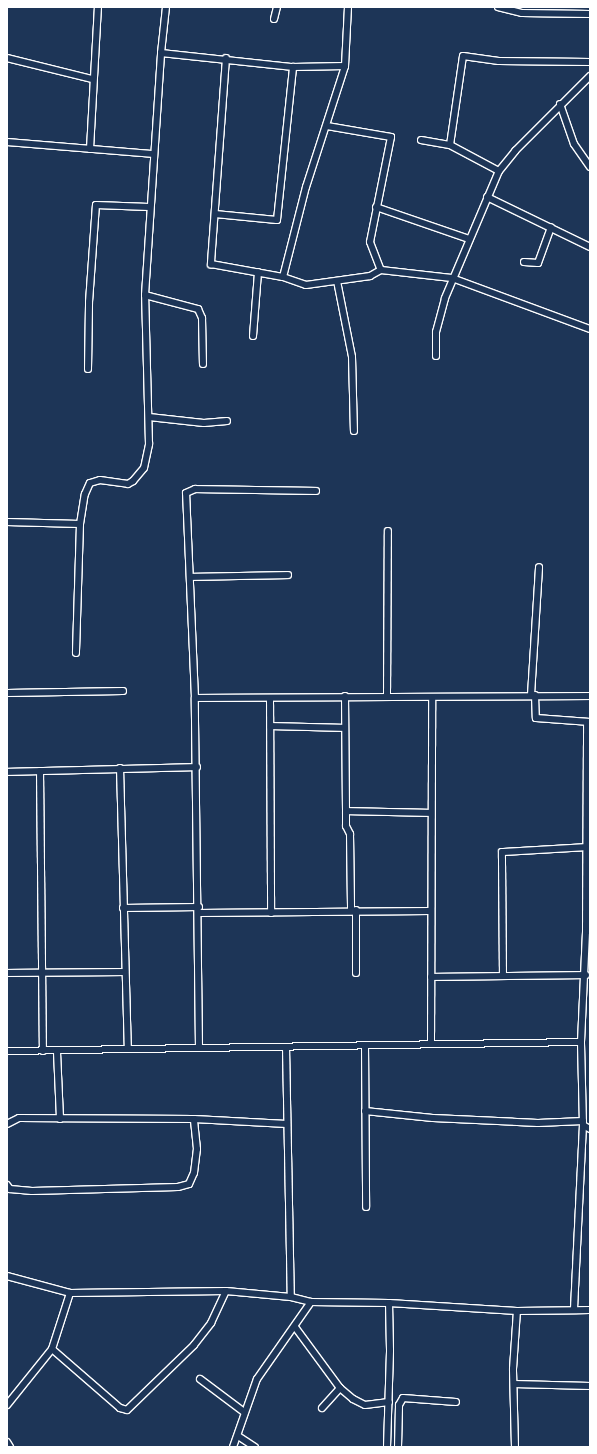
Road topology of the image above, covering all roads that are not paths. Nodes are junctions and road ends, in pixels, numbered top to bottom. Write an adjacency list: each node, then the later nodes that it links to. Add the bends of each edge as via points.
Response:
1 (98, 7): 15 (street)
2 (166, 7): 8 (street)
3 (277, 7): 7 (street)
4 (348, 7): 12 (street)
5 (498, 7): 6 (street, via 522,13)
6 (590, 14)
7 (274, 19)
8 (161, 53): 10 (street); 22 (street)
9 (7, 58): 15 (street)
10 (226, 58): 13 (street); 28 (street)
11 (590, 62): 20 (street, via 499,61 462,56)
12 (345, 66): 13 (street); 17 (street)
13 (293, 67): 28 (street, via 277,220)
14 (590, 76): 16 (street)
15 (92, 79): 21 (street)
16 (560, 104): 23 (street, via 574,144); 24 (street)
17 (327, 126): 27 (street, via 391,137); 35 (street, via 306,187)
18 (421, 140): 20 (street)
19 (7, 142): 21 (street)
20 (450, 145): 24 (street)
21 (90, 149): 22 (street)
22 (152, 154): 26 (street)
23 (590, 167)
24 (498, 171): 25 (street)
25 (487, 197): 29 (street); 30 (street)
26 (150, 206): 38 (street); 43 (street, via 96,205 89,302)
27 (376, 207): 30 (street); 33 (street, via 370,242)
28 (215, 214): 34 (street, via 211,264)
29 (551, 227): 31 (street); 32 (street, via 538,263)
30 (469, 239): 36 (street)
31 (590, 247)
32 (524, 262)
33 (381, 270): 36 (street); 37 (street, via 370,276)
34 (258, 272): 35 (street); 40 (street)
35 (283, 277): 37 (street, via 306,285)
36 (452, 278): 39 (street); 41 (street, via 436,332)
37 (337, 280): 46 (street, via 352,357)
38 (145, 295): 42 (street, via 198,309 202,318); 44 (street)
39 (590, 329)
40 (253, 336)
41 (436, 356)
42 (203, 364)
43 (88, 369)
44 (149, 417): 45 (street, via 204,423); 49 (street, via 149,444 144,468 139,476 128,484 100,480 90,483 85,494)
45 (227, 421)
46 (354, 431)
47 (316, 491): 53 (street, via 195,488 187,491)
48 (7, 522): 49 (street)
49 (80, 524): 54 (street)
50 (388, 531): 59 (street)
51 (539, 566): 57 (street)
52 (288, 575): 53 (street)
53 (190, 577): 62 (street)
54 (76, 653)
55 (123, 691): 56 (street)
56 (7, 693)
57 (533, 695): 60 (street); 61 (street); 64 (street, via 536,718)
58 (345, 696): 59 (street); 63 (street); 66 (street)
59 (387, 696): 61 (street)
60 (590, 696)
61 (432, 697): 72 (street)
62 (195, 698): 63 (street); 67 (street)
63 (270, 698): 65 (street)
64 (588, 722): 73 (street)
65 (272, 726): 66 (street); 78 (street)
66 (345, 728): 71 (street)
67 (196, 767): 68 (street); 75 (street)
68 (120, 768): 69 (street); 74 (street)
69 (40, 771): 70 (street); 80 (street)
70 (7, 772)
71 (346, 811): 72 (street); 76 (street, via 346,826 350,834)
72 (431, 813): 77 (street)
73 (585, 847): 79 (street); 85 (street, via 502,852)
74 (123, 908): 75 (street); 81 (street)
75 (199, 910): 78 (street); 91 (street)
76 (353, 910): 77 (street); 78 (street); 83 (street)
77 (430, 911): 86 (street)
78 (271, 913)
79 (588, 931): 84 (street)
80 (42, 972): 81 (street); 82 (street); 94 (street)
81 (124, 972): 92 (street)
82 (7, 973)
83 (356, 973)
84 (586, 975): 85 (street); 87 (street)
85 (503, 976): 86 (street)
86 (431, 977): 88 (street)
87 (581, 1042): 88 (street); 99 (street)
88 (431, 1043): 89 (street)
89 (365, 1045): 90 (street); 96 (street)
90 (286, 1047): 91 (street); 101 (street)
91 (199, 1048): 92 (street)
92 (128, 1049): 95 (street)
93 (7, 1051): 94 (street)
94 (43, 1051): 95 (street)
95 (57, 1052): 97 (street)
96 (365, 1111): 99 (street, via 399,1115); 104 (street)
97 (60, 1119): 98 (street); 100 (street, via 19,1118)
98 (194, 1119): 101 (street); 103 (street, via 197,1148 194,1173 188,1184 178,1187 32,1191 10,1189)
99 (583, 1123): 102 (street); 111 (street)
100 (7, 1124)
101 (287, 1124): 108 (street)
102 (590, 1129)
103 (7, 1185)
104 (366, 1207)
105 (7, 1276): 107 (street)
106 (226, 1291): 107 (street); 108 (street); 115 (street, via 211,1323 194,1345 127,1410 120,1408)
107 (70, 1293): 115 (street)
108 (291, 1297): 109 (street)
109 (311, 1302): 110 (street); 114 (street)
110 (389, 1303): 112 (street); 120 (street)
111 (574, 1309): 112 (street); 113 (street)
112 (517, 1310): 117 (street)
113 (590, 1310)
114 (295, 1327): 119 (street); 124 (street, via 257,1379)
115 (52, 1348): 122 (street)
116 (200, 1379): 124 (street)
117 (514, 1384): 118 (street); 132 (street)
118 (590, 1386)
119 (340, 1388): 120 (street, via 366,1405); 123 (street)
120 (389, 1402): 130 (street)
121 (456, 1402): 131 (street, via 402,1398 399,1405)
122 (7, 1405)
123 (322, 1408)
124 (244, 1412): 125 (street)
125 (238, 1436): 128 (street); 129 (street)
126 (7, 1442): 127 (street)
127 (10, 1447)
128 (233, 1447)
129 (255, 1447)
130 (386, 1447)
131 (398, 1447)
132 (515, 1447)

